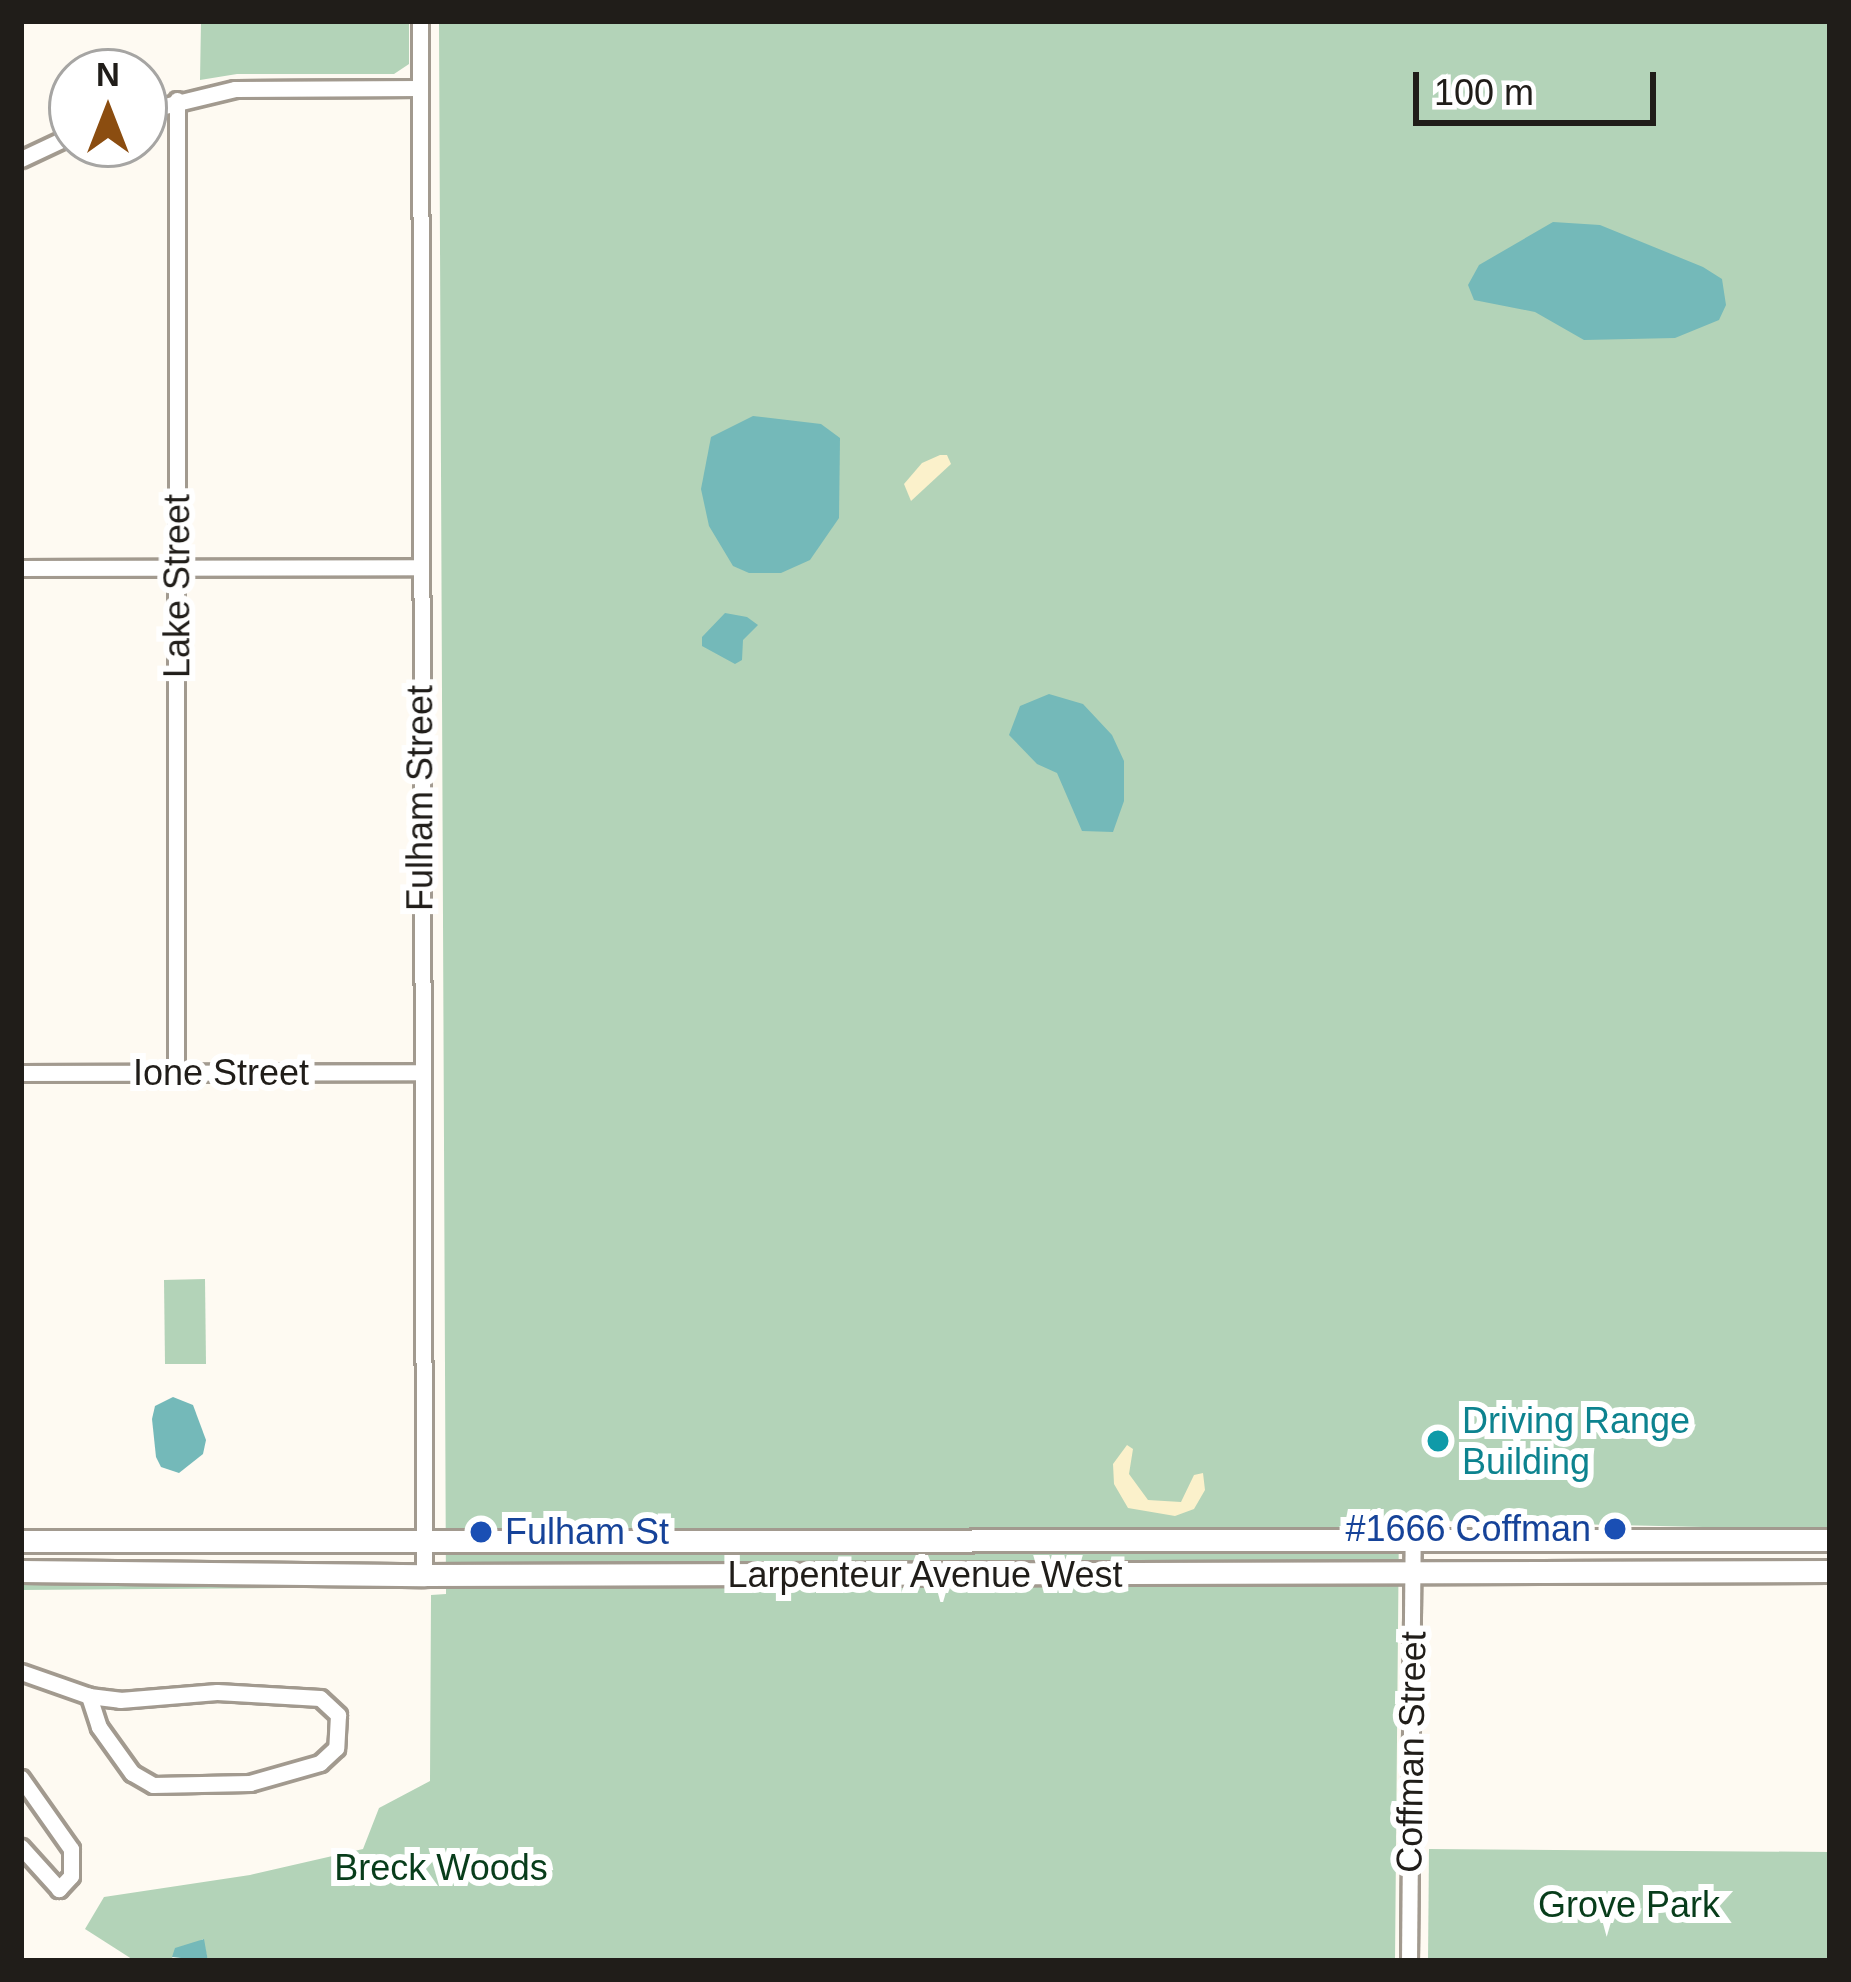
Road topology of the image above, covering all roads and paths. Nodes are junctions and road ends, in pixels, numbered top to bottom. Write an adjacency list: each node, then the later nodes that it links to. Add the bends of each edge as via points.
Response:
1 (420, 21): 2 (street, Fulham Street)
2 (420, 88): 3 (street, via 235,89); 6 (street, Fulham Street)
3 (177, 100): 4 (street); 5 (street, Lake Street)
4 (168, 103)
5 (177, 566): 6 (street); 7 (street); 8 (street, Lake Street)
6 (420, 567): 9 (street, Fulham Street)
7 (21, 568)
8 (176, 1072): 9 (street, Ione Street); 10 (street, Ione Street)
9 (421, 1072): 13 (street, Fulham Street)
10 (21, 1073)
11 (1830, 1540): 14 (main road, Larpenteur Avenue West)
12 (21, 1541): 13 (main road, Larpenteur Avenue West)
13 (423, 1544): 14 (main road, Larpenteur Avenue West); 18 (street, Fulham Street)
14 (1413, 1544): 17 (street, Coffman Street)
15 (21, 1570): 18 (main road, Larpenteur Avenue West)
16 (1830, 1571): 17 (main road, Larpenteur Avenue West)
17 (1413, 1574): 18 (main road, Larpenteur Avenue West); 23 (street, Coffman Street)
18 (424, 1575)
19 (21, 1672): 20 (street)
20 (89, 1696): 20 (street, via 99,1727 132,1773 153,1785 276,1777 320,1763 340,1737 338,1714 311,1694)
21 (21, 1778): 22 (street, via 71,1850 71,1876 59,1889)
22 (21, 1847)
23 (1409, 1961)

